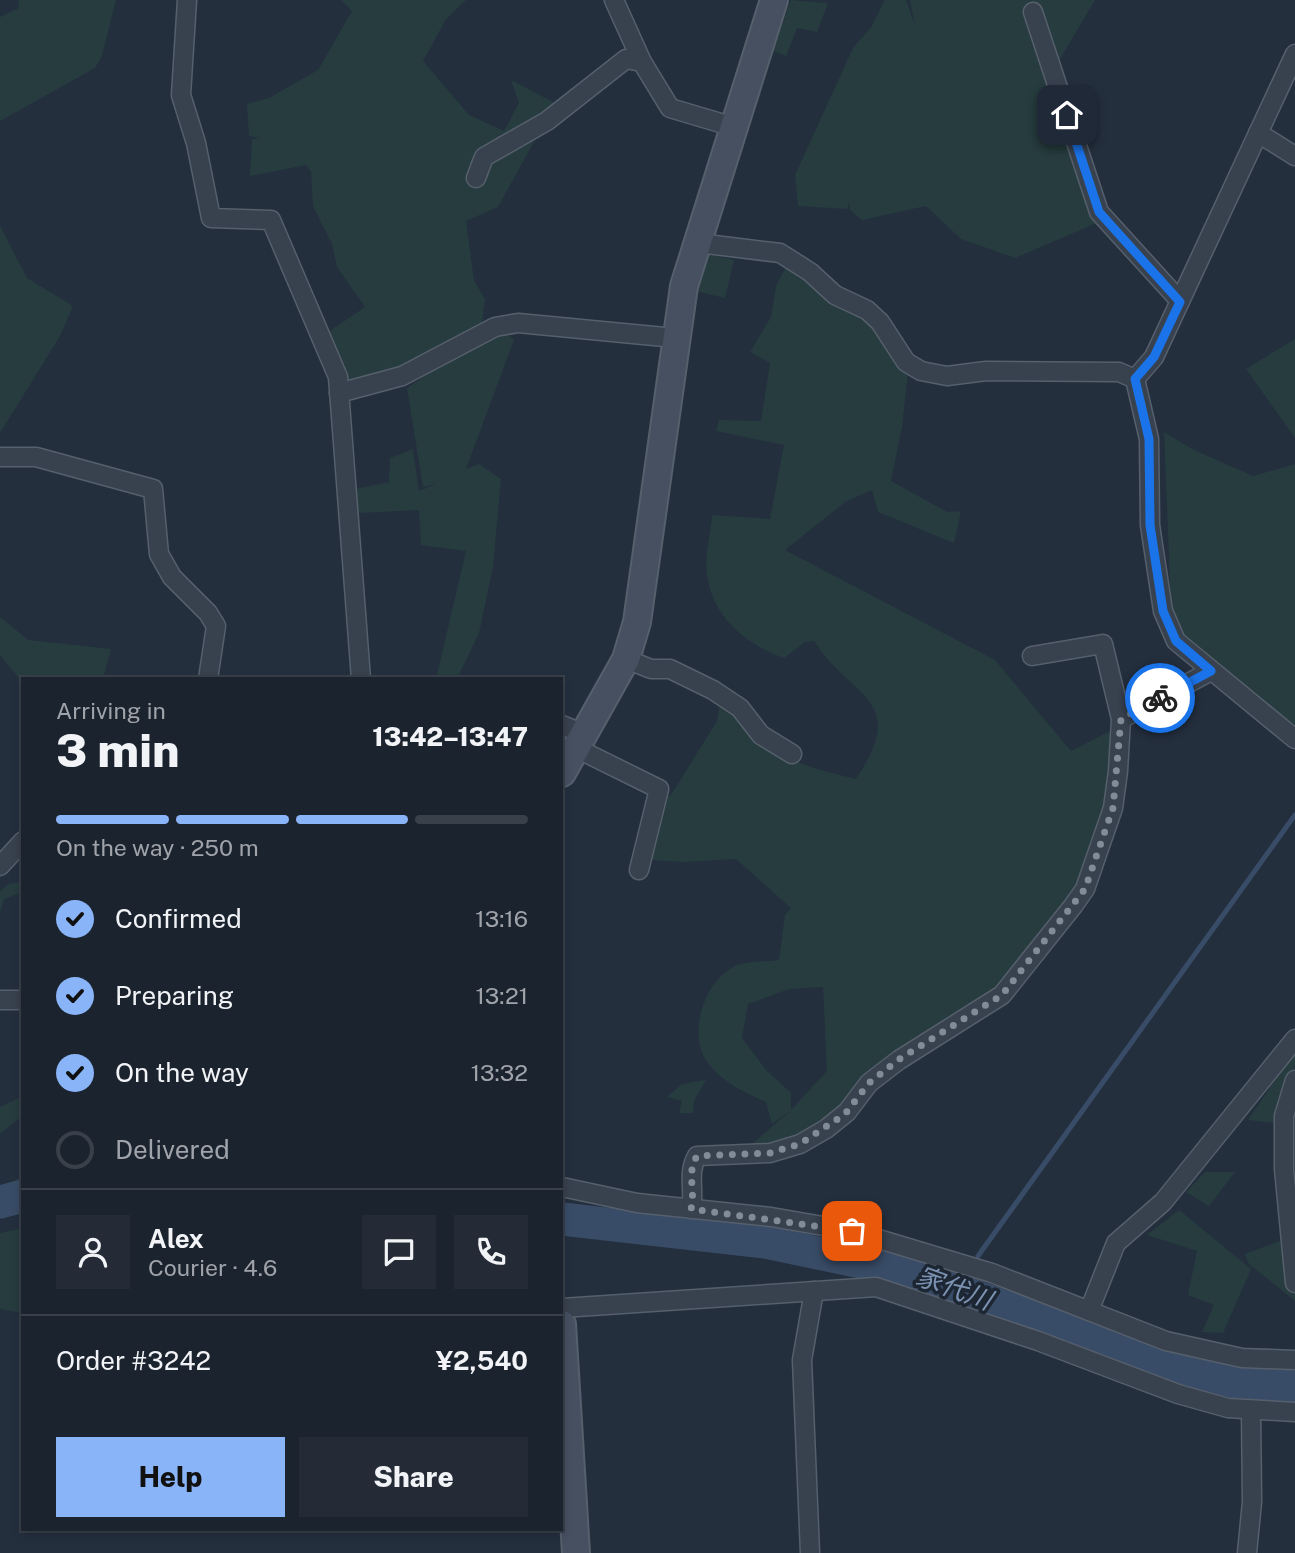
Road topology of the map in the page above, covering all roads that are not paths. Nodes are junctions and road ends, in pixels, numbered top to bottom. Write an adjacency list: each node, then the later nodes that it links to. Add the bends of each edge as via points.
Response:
1 (187, 0): 15 (street, via 181,95 211,218 271,220 338,377)
2 (614, 0): 6 (street)
3 (774, 0): 7 (street)
4 (1033, 12): 12 (street, via 1099,212)
5 (1295, 54): 8 (street)
6 (642, 62): 7 (street, via 670,108); 10 (street, via 626,59 547,121 484,157)
7 (734, 127): 11 (street)
8 (1258, 133): 9 (street); 12 (street)
9 (1295, 156)
10 (476, 177)
11 (698, 243): 13 (street); 14 (street, via 780,253 835,295 884,324 906,362 921,371 947,376 1119,372)
12 (1180, 302): 14 (street, via 1154,357)
13 (675, 338): 15 (street, via 518,323 495,327 402,376); 18 (street, via 642,591)
14 (1135, 379): 19 (street, via 1149,439 1150,525 1163,611 1176,641)
15 (339, 393): 21 (street)
16 (0, 457): 20 (street, via 36,457 153,489 159,554 172,577 216,626)
17 (1032, 656): 22 (street, via 1103,644)
18 (626, 659): 23 (street); 25 (street, via 651,669 670,668 713,690 740,708 761,735)
19 (1211, 671): 22 (street); 24 (street)
20 (208, 677)
21 (361, 677)
22 (1121, 719): 35 (street, via 1113,808 1085,889 1002,995 898,1060 869,1083 845,1114 800,1144 770,1153 697,1156 690,1167)
23 (574, 736): 26 (street); 29 (street, via 659,789)
24 (1295, 739)
25 (792, 754)
26 (563, 770)
27 (21, 843): 28 (street)
28 (0, 866)
29 (639, 870)
30 (0, 1000): 31 (street)
31 (21, 1000)
32 (1295, 1039): 39 (street, via 1163,1202 1116,1243)
33 (1295, 1080): 36 (street, via 1284,1115)
34 (563, 1187): 35 (street)
35 (691, 1209): 39 (street, via 852,1231 992,1273)
36 (1295, 1283)
37 (814, 1291): 38 (street); 42 (street, via 876,1287 1178,1394); 45 (street, via 802,1360)
38 (563, 1308)
39 (1089, 1311): 41 (street, via 1206,1352)
40 (563, 1340): 44 (street)
41 (1295, 1360)
42 (1251, 1410): 43 (street); 46 (street, via 1252,1502)
43 (1295, 1412)
44 (576, 1553)
45 (810, 1553)
46 (1247, 1553)

